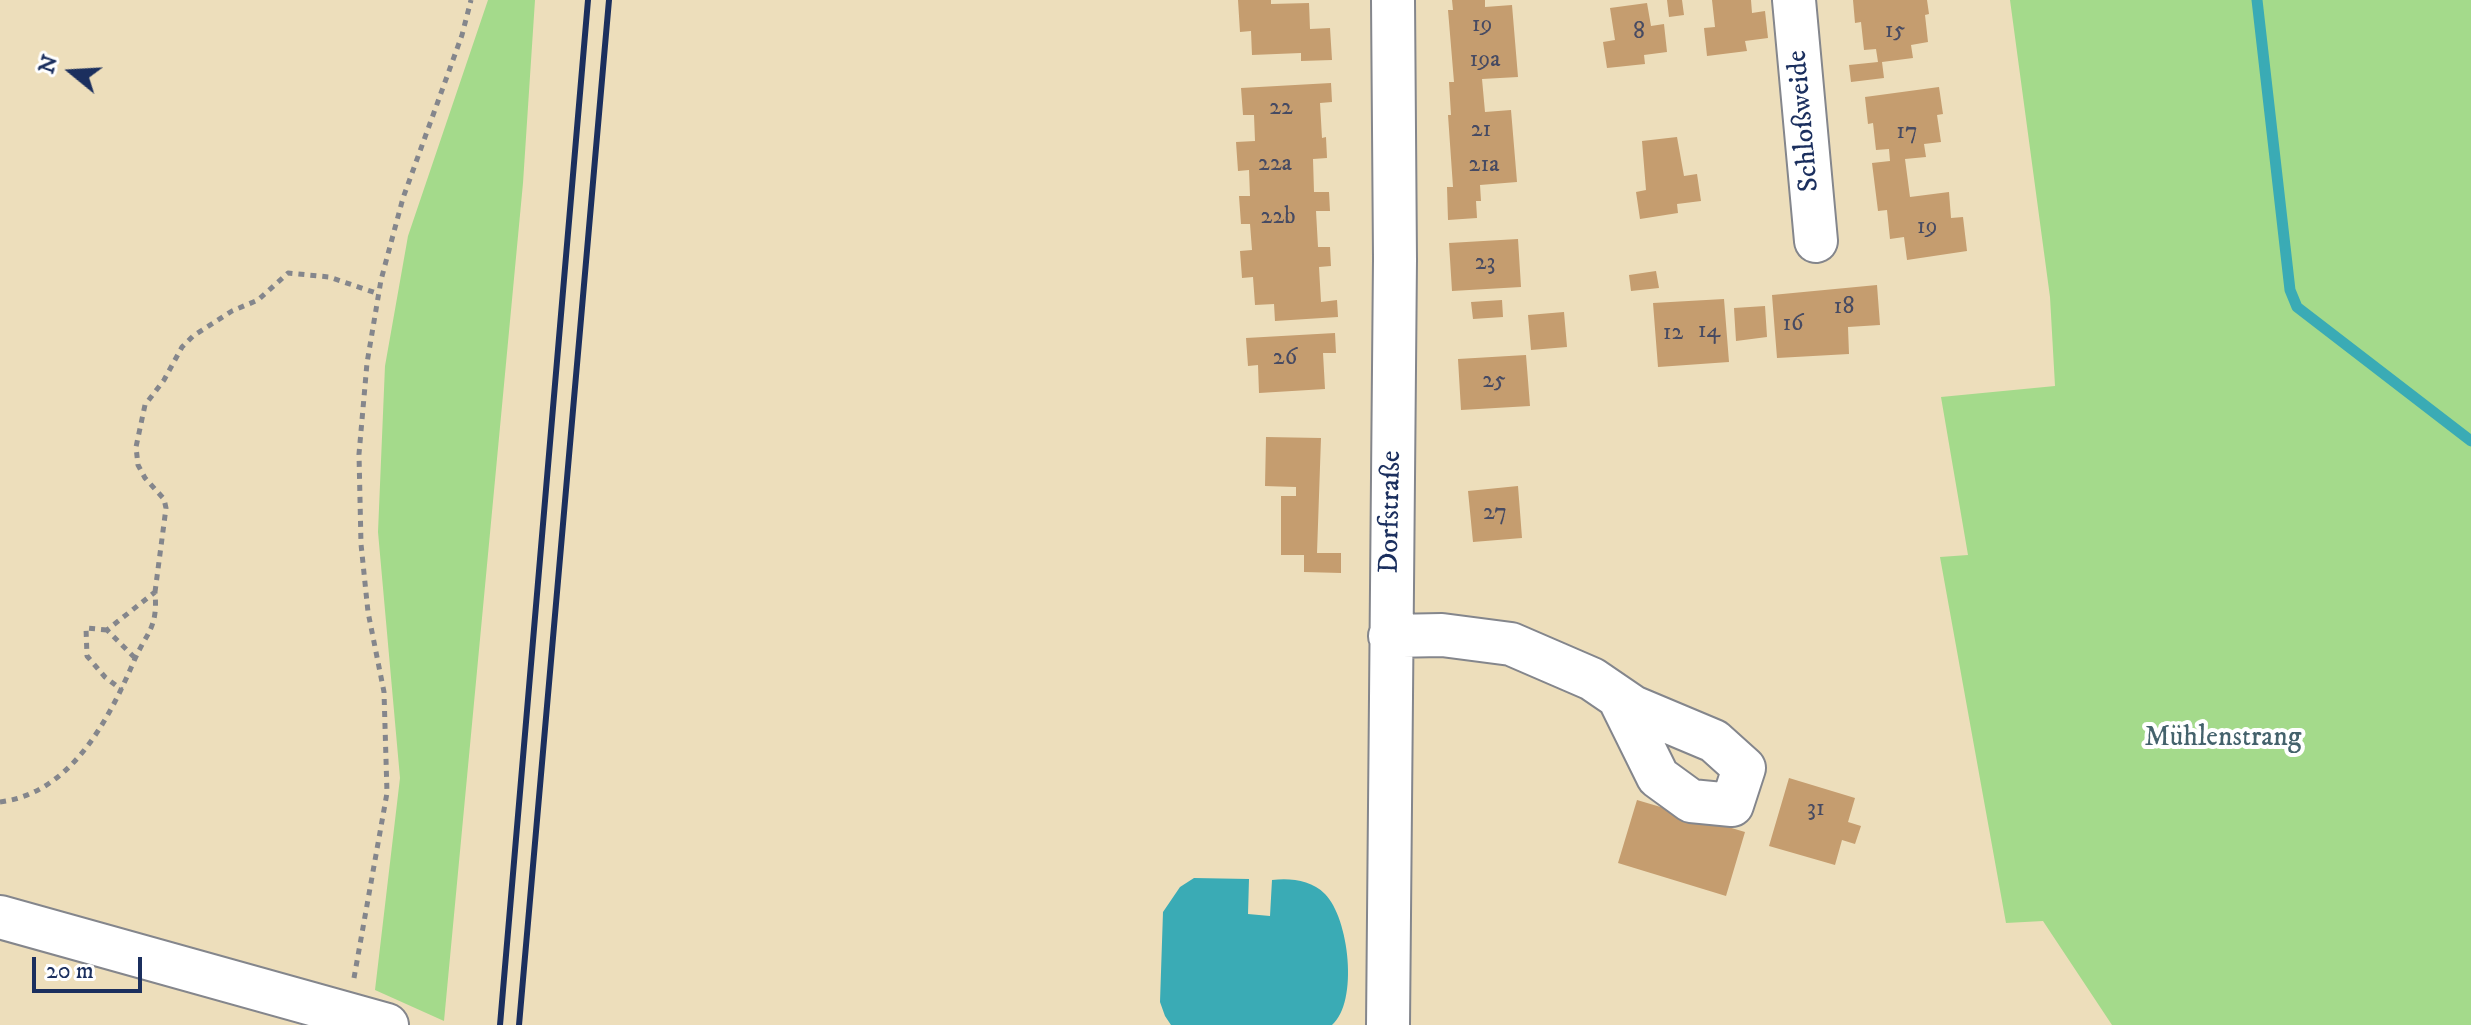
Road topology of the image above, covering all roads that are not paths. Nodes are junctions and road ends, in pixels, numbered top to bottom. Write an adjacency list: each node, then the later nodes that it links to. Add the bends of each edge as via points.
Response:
1 (1393, 0): 4 (street, Dorfstraße)
2 (1794, 0): 3 (street, Schloßweide)
3 (1816, 241)
4 (1390, 636): 5 (street, via 1442,635 1511,644 1592,679); 8 (street, Dorfstraße)
5 (1619, 698)
6 (0, 917): 7 (street)
7 (368, 1020)
8 (1388, 1025)

